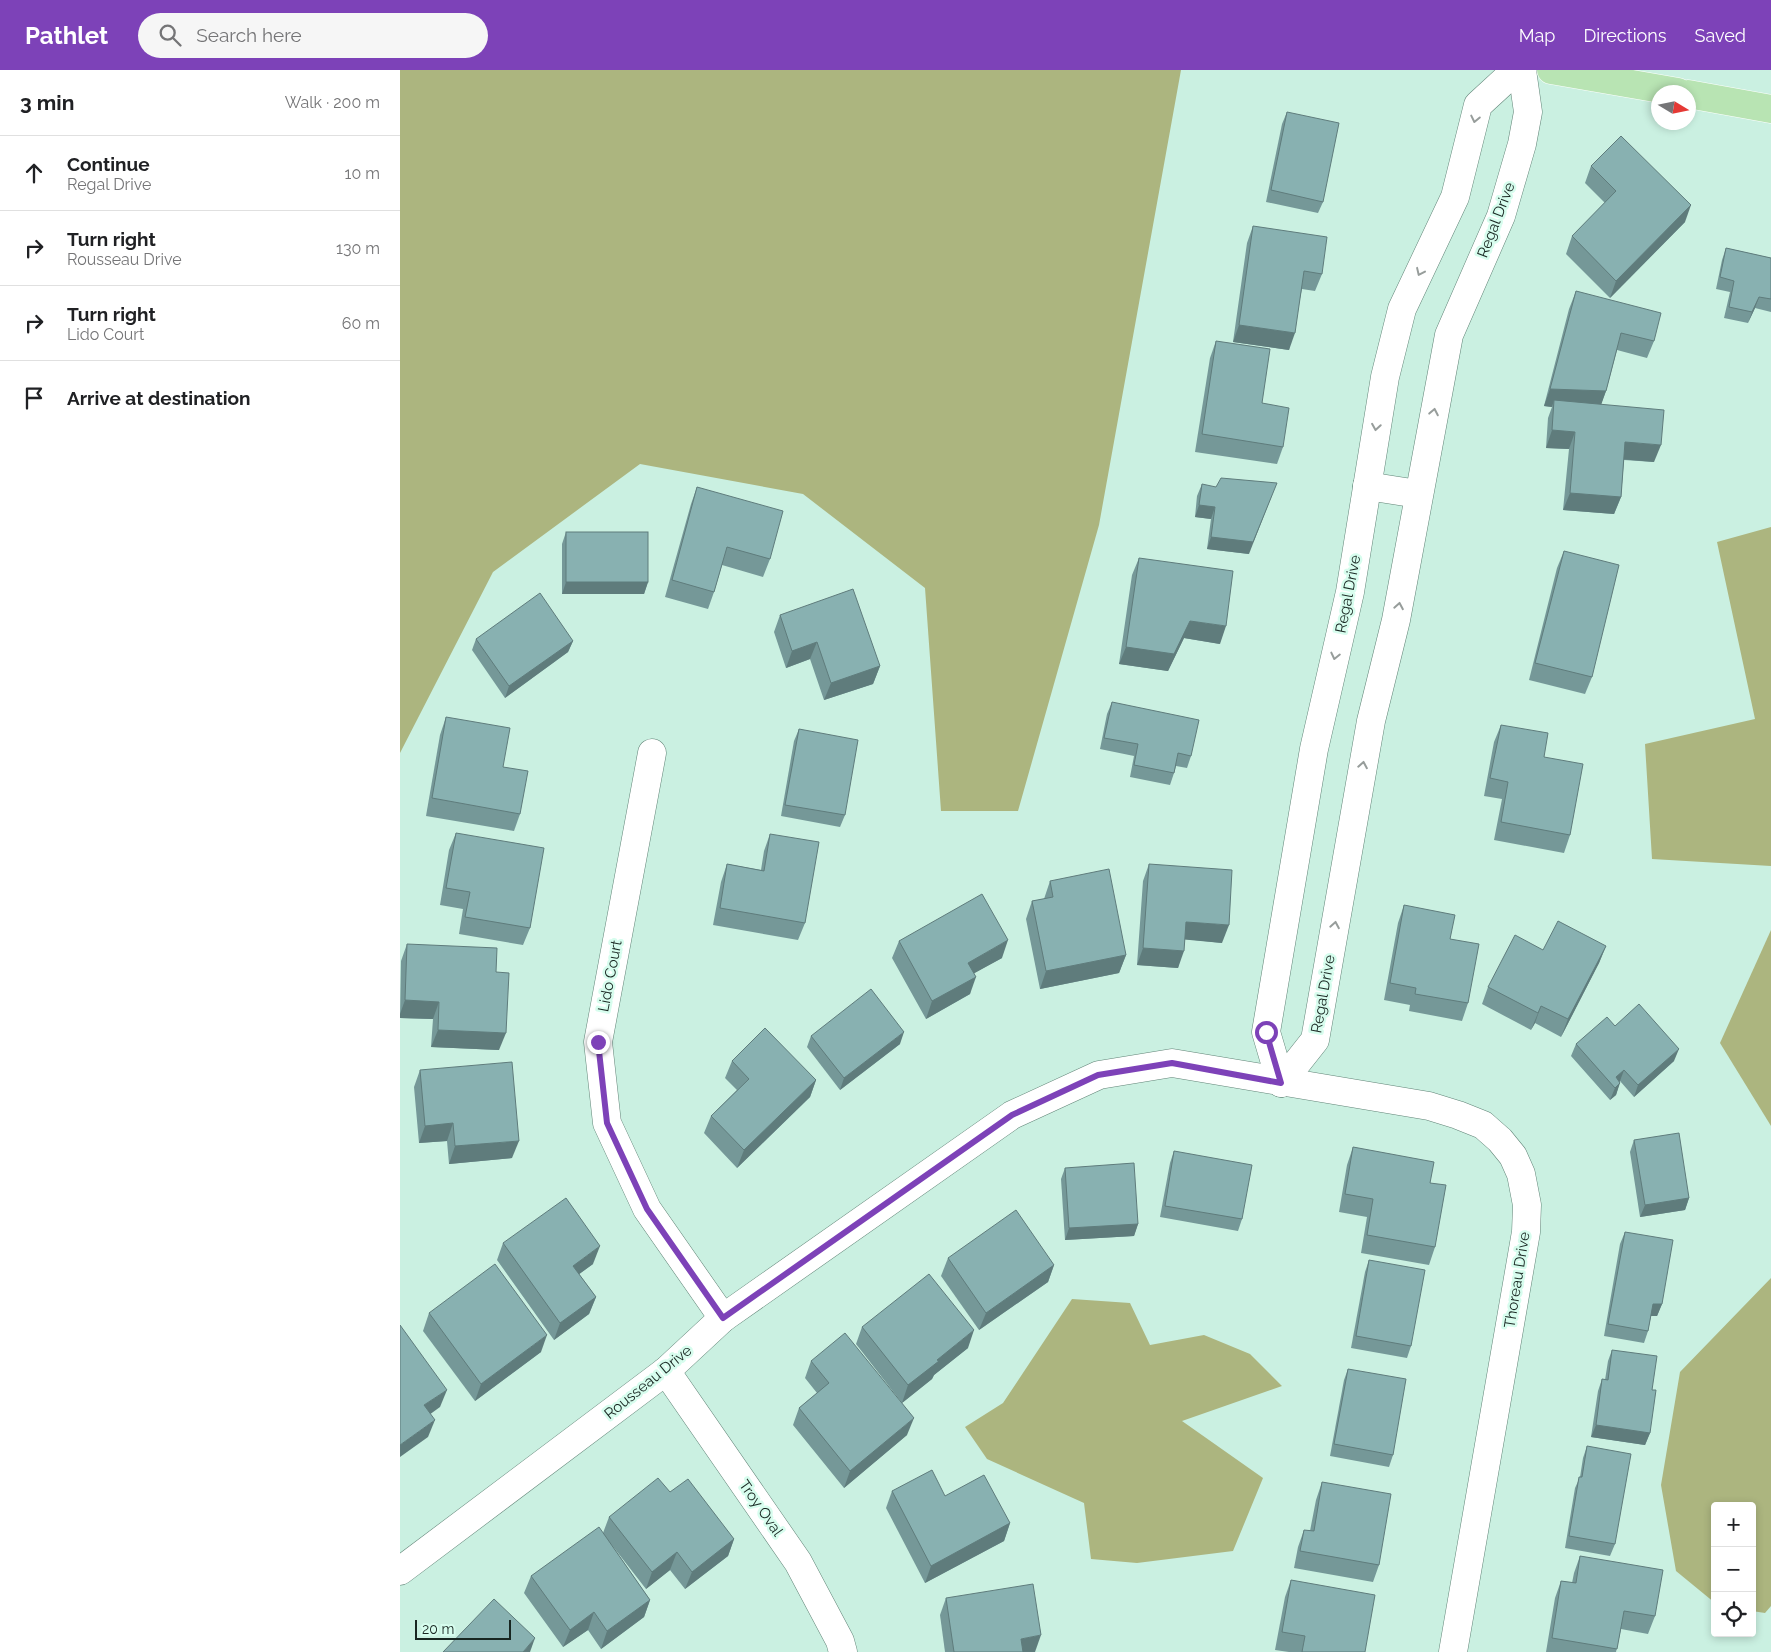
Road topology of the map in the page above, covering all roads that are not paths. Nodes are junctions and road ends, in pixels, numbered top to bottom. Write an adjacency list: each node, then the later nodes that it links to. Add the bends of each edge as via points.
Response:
1 (1516, 70): 7 (street, Regal Drive, one-way to 7, via 1478,106 1455,197 1402,309 1385,376)
2 (1522, 70): 8 (street, Regal Drive, one-way to 2, via 1449,335 1501,216 1522,144 1528,112)
3 (1550, 70): 4 (main road)
4 (1651, 87)
5 (1696, 95): 6 (main road)
6 (1771, 109)
7 (1367, 486): 8 (street); 10 (street, Regal Drive, one-way to 10, via 1350,592 1314,749 1266,1032)
8 (1418, 494): 10 (street, Regal Drive, one-way to 8, via 1315,1040 1371,720 1396,620)
9 (652, 753): 11 (street, Lido Court, via 598,1042 607,1123 647,1209)
10 (1281, 1083): 11 (street, Rousseau Drive, via 1172,1063 1098,1075 1012,1115); 15 (street, Thoreau Drive, via 1430,1106 1458,1115 1483,1125 1500,1140 1521,1174 1527,1205 1526,1232)
11 (723, 1318): 12 (street, Rousseau Drive)
12 (666, 1372): 13 (street, Rousseau Drive); 14 (street, Troy Oval, via 798,1562)
13 (400, 1571)
14 (843, 1652)
15 (1453, 1652)

